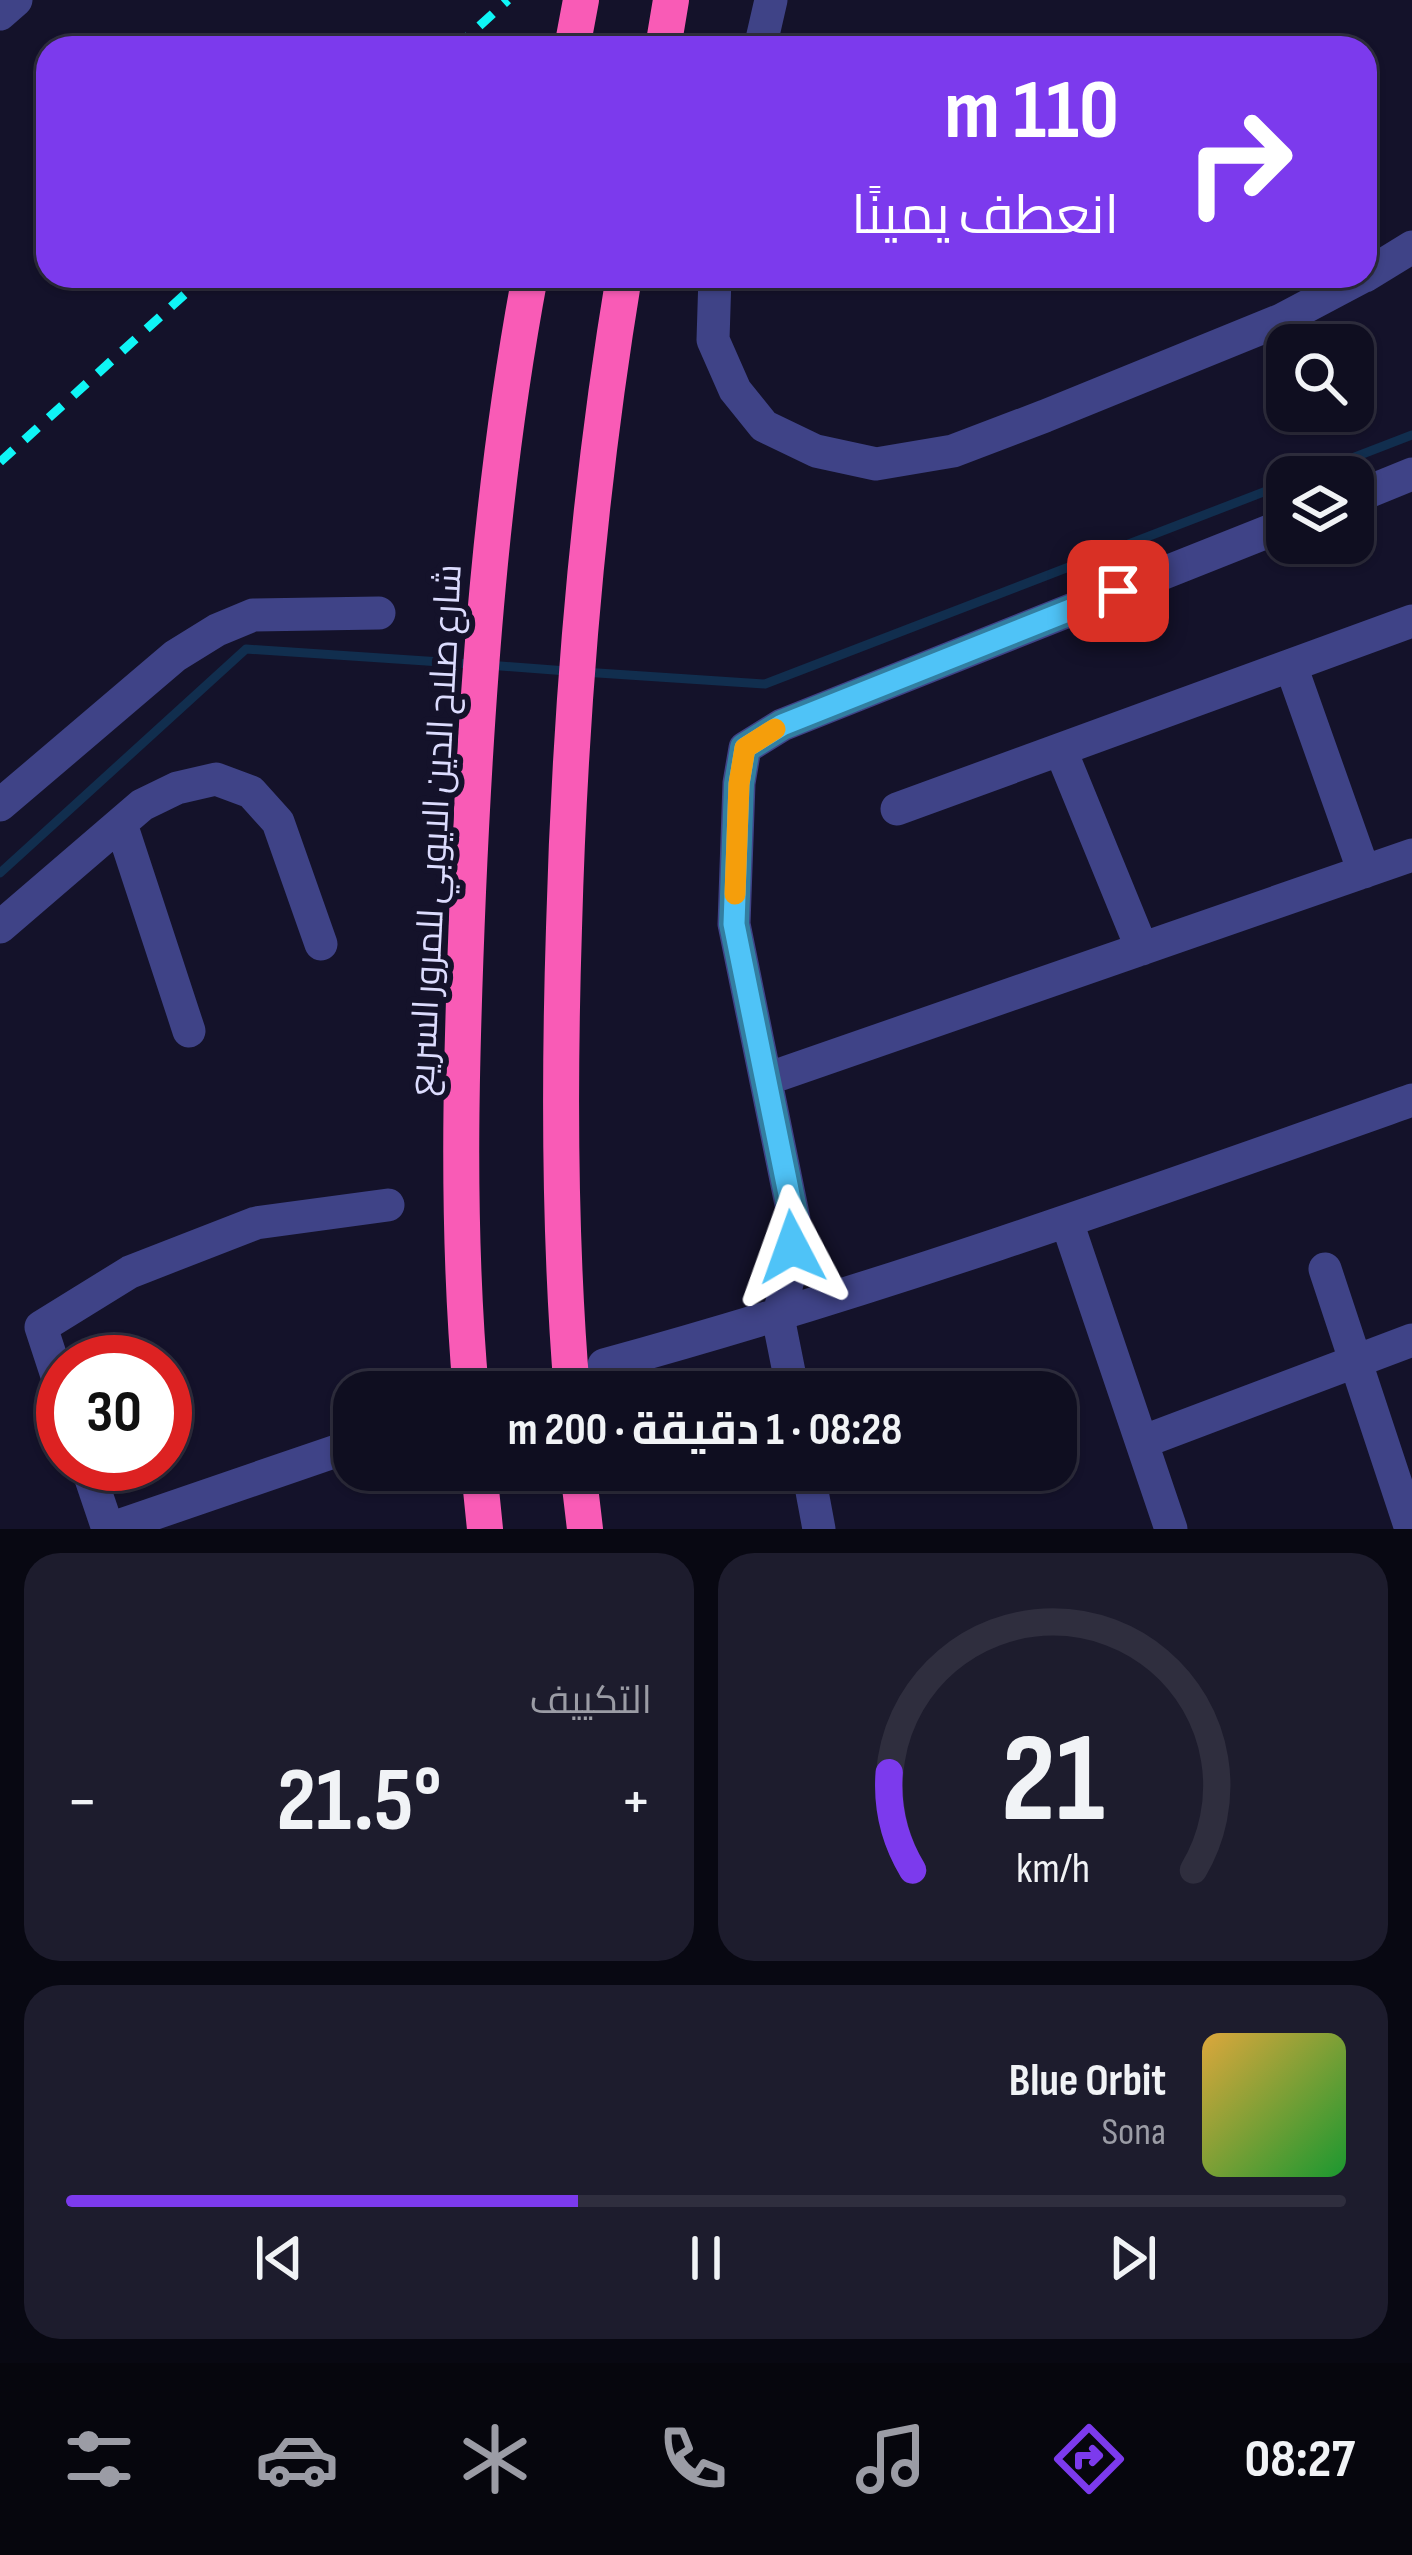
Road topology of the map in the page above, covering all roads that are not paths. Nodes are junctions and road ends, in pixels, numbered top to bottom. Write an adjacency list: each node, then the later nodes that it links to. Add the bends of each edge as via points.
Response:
1 (16, 0): 5 (street)
2 (580, 0): 6 (highway)
3 (671, 0): 7 (highway)
4 (771, 0): 8 (street)
5 (0, 14)
6 (574, 36)
7 (665, 36)
8 (763, 36)
9 (1412, 247): 10 (street)
10 (1377, 269)
11 (528, 288): 41 (highway, شارع صلاح الدين الايوبي للمرور السريع, via 496,521 471,821 460,1078)
12 (623, 288): 42 (highway, bridge, via 584,562 570,743 560,1204)
13 (715, 288): 14 (street, via 713,340 764,426 816,451 876,464 953,451)
14 (1342, 288)
15 (1412, 474): 16 (street)
16 (1374, 489)
17 (1266, 532): 31 (street, via 782,725 745,748 734,924)
18 (379, 613): 22 (street, via 254,615 217,630 175,656)
19 (1412, 621): 20 (street)
20 (1292, 666): 21 (street); 26 (street)
21 (1061, 751): 23 (street); 29 (street)
22 (0, 806)
23 (897, 808)
24 (121, 824): 27 (street); 28 (street, via 177,788 216,779 251,792 278,822); 30 (street)
25 (1412, 855): 26 (street)
26 (1364, 872): 29 (street)
27 (0, 927)
28 (321, 944)
29 (1142, 949): 31 (street)
30 (189, 1030)
31 (767, 1079): 36 (street, via 794,1219)
32 (1412, 1100): 34 (street)
33 (388, 1205): 37 (street, via 256,1223 130,1272 64,1309 41,1327)
34 (1067, 1222): 36 (street); 44 (street)
35 (1324, 1269): 39 (street)
36 (778, 1318): 40 (street); 43 (street)
37 (44, 1335)
38 (1412, 1340): 39 (street)
39 (1354, 1360): 44 (street); 55 (street)
40 (604, 1364)
41 (470, 1371)
42 (571, 1371)
43 (789, 1371)
44 (1142, 1442): 54 (street)
45 (333, 1452): 50 (street)
46 (96, 1491): 50 (street)
47 (480, 1491): 51 (highway)
48 (580, 1491): 52 (highway)
49 (812, 1491): 53 (street)
50 (109, 1529)
51 (485, 1529)
52 (585, 1529)
53 (819, 1529)
54 (1171, 1529)
55 (1411, 1529)

